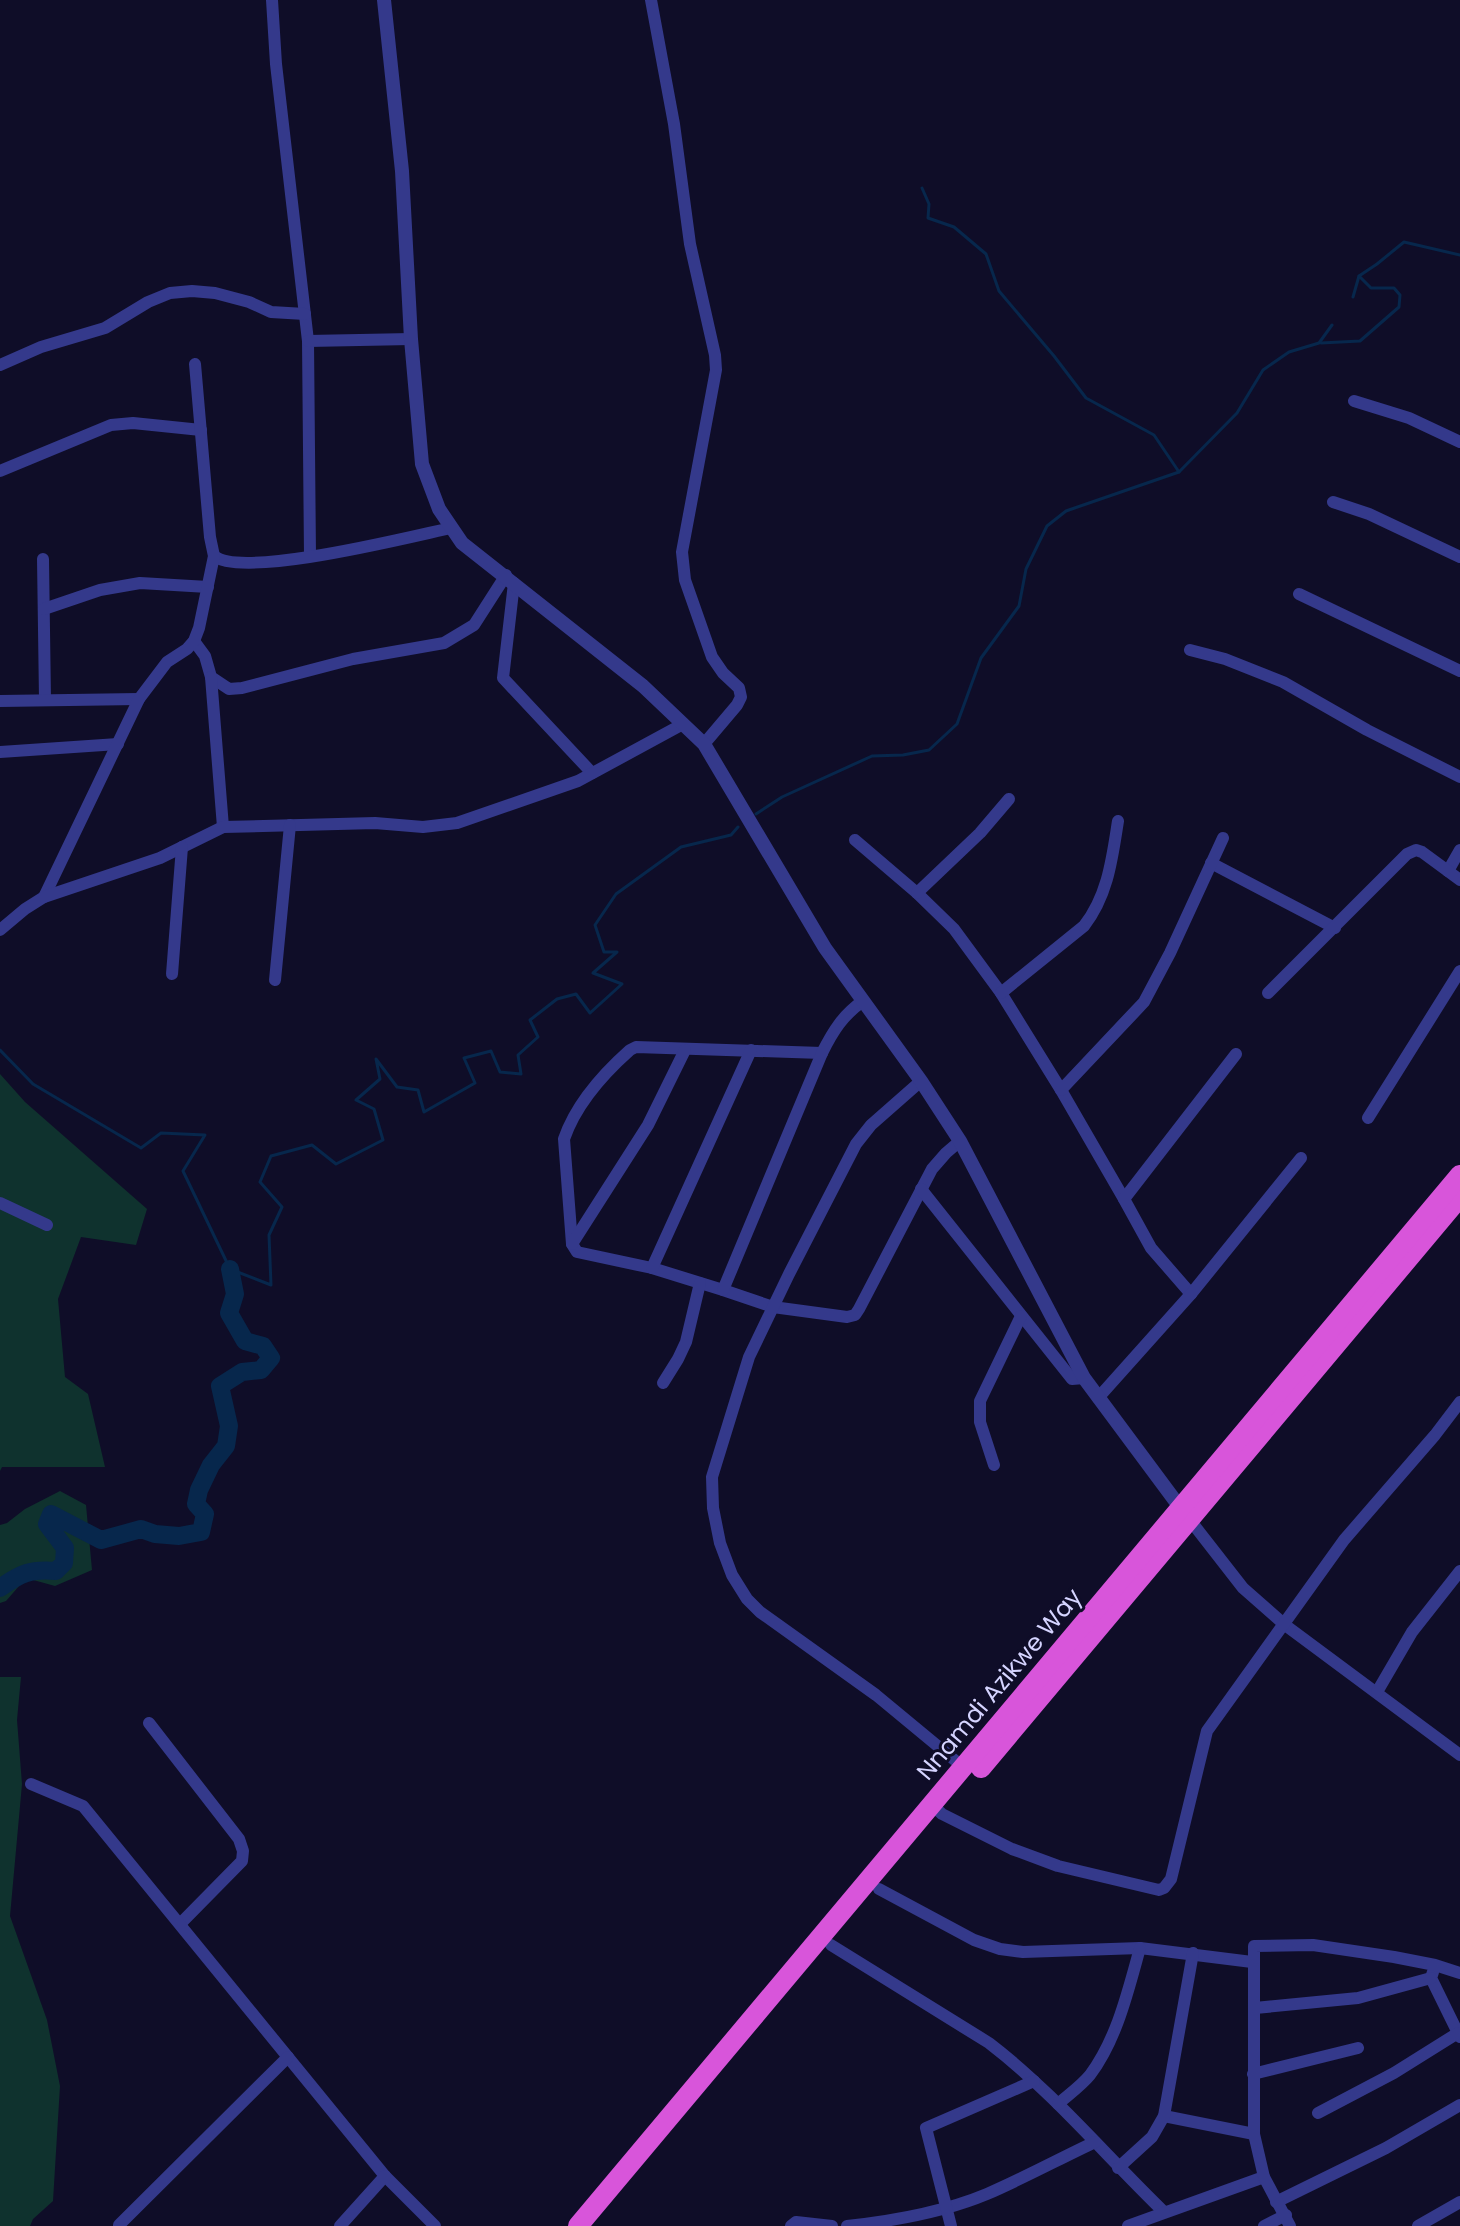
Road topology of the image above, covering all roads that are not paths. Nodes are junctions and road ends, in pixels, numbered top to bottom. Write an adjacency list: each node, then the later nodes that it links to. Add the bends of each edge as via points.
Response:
1 (272, 0): 4 (street)
2 (384, 0): 5 (street, via 402,171)
3 (651, 0): 32 (street, via 716,370 682,552 685,580 712,657 741,697)
4 (305, 314): 6 (street); 8 (street, via 271,312 215,293 170,293 105,328)
5 (411, 339): 6 (street); 14 (street, via 422,464)
6 (308, 341): 16 (street)
7 (195, 364): 10 (street)
8 (0, 365)
9 (1354, 401): 11 (street)
10 (201, 430): 12 (street, via 111,425); 15 (street)
11 (1460, 442)
12 (0, 471)
13 (1333, 502): 17 (street)
14 (451, 528): 16 (street); 19 (street, via 462,543)
15 (214, 556): 16 (street, via 221,562 245,564); 20 (street)
16 (310, 556)
17 (1460, 557)
18 (43, 559): 22 (street)
19 (510, 579): 26 (street, via 474,625 444,643 353,659 242,688 229,689); 30 (street); 34 (street, via 503,678)
20 (208, 587): 22 (street, via 140,583); 23 (street)
21 (1299, 594): 25 (street)
22 (44, 609): 28 (street)
23 (194, 641): 26 (street); 27 (street, via 167,662)
24 (1190, 650): 35 (street, via 1283,682)
25 (1460, 671)
26 (211, 677): 39 (street)
27 (139, 699): 28 (street); 31 (street)
28 (45, 700): 29 (street)
29 (0, 701)
30 (683, 724): 32 (street); 34 (street)
31 (118, 744): 33 (street); 48 (street)
32 (704, 744): 56 (street, via 825,948)
33 (0, 752)
34 (592, 773): 38 (street, via 441,826)
35 (1460, 777)
36 (1009, 799): 47 (street)
37 (1118, 821): 54 (street, via 1110,874 1093,914)
38 (290, 825): 39 (street); 53 (street)
39 (223, 827): 42 (street)
40 (1223, 838): 44 (street)
41 (855, 840): 47 (street)
42 (182, 847): 48 (street); 52 (street)
43 (1460, 850): 45 (street)
44 (1211, 863): 49 (street); 62 (street, via 1144,1002)
45 (1448, 871): 46 (street); 49 (street, via 1422,852 1407,854)
46 (1460, 880)
47 (917, 893): 54 (street, via 954,929)
48 (44, 897): 50 (street)
49 (1335, 928): 55 (street)
50 (0, 930)
51 (1460, 971): 63 (street)
52 (172, 974)
53 (275, 980)
54 (1001, 993): 62 (street)
55 (1268, 993)
56 (863, 1001): 59 (street, via 836,1026); 61 (street)
57 (685, 1050): 58 (street); 72 (street, via 648,1125); 72 (street, via 630,1050 590,1092 569,1125 564,1139)
58 (751, 1050): 59 (street); 73 (street)
59 (822, 1053): 75 (street)
60 (1236, 1054): 69 (street)
61 (921, 1081): 64 (street); 77 (street, via 856,1144)
62 (1061, 1090): 69 (street)
63 (1368, 1118)
64 (960, 1141): 67 (street, via 936,1164); 79 (street)
65 (1301, 1158): 76 (street)
66 (1460, 1175): 84 (highway, Nnamdi Azikwe Way)
67 (921, 1189): 77 (street, via 855,1315); 78 (street)
68 (1460, 1197): 84 (highway, Nnamdi Azikwe Way)
69 (1124, 1199): 76 (street, via 1151,1248)
70 (0, 1203): 71 (street)
71 (47, 1225)
72 (572, 1244): 73 (street, via 577,1252)
73 (652, 1268): 74 (street)
74 (700, 1283): 75 (street); 80 (street, via 686,1342)
75 (723, 1290): 77 (street)
76 (1191, 1294): 81 (street)
77 (773, 1307): 90 (street, via 749,1357 712,1477 720,1543 732,1575 760,1612 876,1695)
78 (1021, 1316): 79 (street, via 1072,1379); 83 (street, via 980,1401 980,1422)
79 (1084, 1378): 81 (street)
80 (663, 1383)
81 (1098, 1398): 84 (street)
82 (1460, 1402): 86 (street, via 1344,1540)
83 (994, 1465)
84 (1185, 1514): 86 (street, via 1243,1588); 90 (highway, Nnamdi Azikwe Way); 92 (highway, Nnamdi Azikwe Way)
85 (1460, 1571): 87 (street, via 1412,1632)
86 (1285, 1625): 87 (street); 92 (street, via 1207,1731 1171,1879 1164,1888 1058,1866)
87 (1377, 1692): 89 (street)
88 (149, 1723): 94 (street, via 243,1851 242,1861)
89 (1460, 1755)
90 (963, 1767): 92 (highway, Nnamdi Azikwe Way)
91 (31, 1784): 94 (street, via 83,1806)
92 (937, 1810): 93 (highway, Nnamdi Azikwe Way); 124 (highway, Nnamdi Azikwe Way)
93 (879, 1889): 95 (highway, Nnamdi Azikwe Way); 96 (street, via 1000,1949)
94 (180, 1924): 104 (street)
95 (831, 1945): 106 (street, via 989,2043); 125 (highway, Nnamdi Azikwe Way)
96 (1140, 1948): 97 (street); 107 (street, via 1108,2044 1088,2077)
97 (1193, 1953): 98 (street); 110 (street)
98 (1252, 1962): 99 (street, via 1254,1946 1313,1945 1394,1957); 101 (street)
99 (1433, 1972): 100 (street); 101 (street, via 1358,1998); 102 (street)
100 (1460, 1973)
101 (1255, 2008): 105 (street)
102 (1459, 2035): 109 (street)
103 (1358, 2048): 105 (street)
104 (288, 2057): 114 (street); 121 (street)
105 (1253, 2074): 111 (street)
106 (1034, 2081): 107 (street); 118 (street, via 926,2128)
107 (1058, 2104): 112 (street)
108 (1460, 2105): 116 (street)
109 (1318, 2113)
110 (1164, 2116): 111 (street); 113 (street, via 1152,2137)
111 (1254, 2134): 115 (street)
112 (1095, 2142): 113 (street); 118 (street)
113 (1118, 2168): 119 (street)
114 (385, 2176): 122 (street); 123 (street)
115 (1264, 2177): 116 (street); 119 (street)
116 (1276, 2202): 120 (street)
117 (1460, 2202): 132 (street)
118 (947, 2207): 128 (street); 129 (street)
119 (1164, 2212): 130 (street)
120 (1288, 2220): 131 (street)
121 (119, 2225)
122 (340, 2226)
123 (435, 2226)
124 (578, 2226)
125 (594, 2226)
126 (791, 2226): 127 (street)
127 (832, 2226)
128 (847, 2226)
129 (951, 2226)
130 (1128, 2226)
131 (1264, 2226)
132 (1418, 2226)

